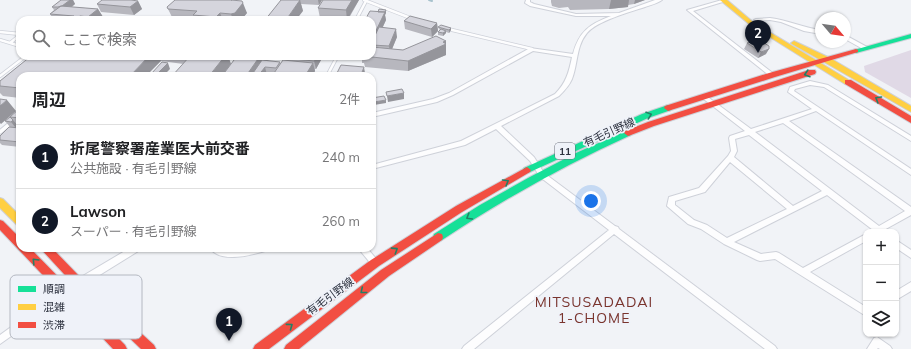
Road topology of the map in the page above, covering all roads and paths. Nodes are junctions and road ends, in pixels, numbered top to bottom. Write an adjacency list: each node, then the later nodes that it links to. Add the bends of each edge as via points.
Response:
1 (528, 0): 5 (street, via 527,2 532,5 576,15)
2 (660, 0): 5 (street)
3 (726, 0): 8 (main road); 25 (main road, via 777,40); 28 (street, via 689,10)
4 (365, 1): 6 (lane); 7 (lane)
5 (620, 15): 22 (street, via 598,23 586,31)
6 (358, 16)
7 (416, 19)
8 (756, 20): 10 (street, via 782,21); 26 (main road)
9 (444, 28): 21 (lane)
10 (815, 31)
11 (0, 32): 12 (lane)
12 (16, 34)
13 (911, 36): 20 (main road, 有毛引野線 / 11)
14 (16, 37): 17 (lane)
15 (0, 40): 17 (lane)
16 (851, 40): 20 (street)
17 (10, 42): 19 (lane)
18 (911, 42): 26 (main road, 有毛引野線 / 11)
19 (16, 44)
20 (865, 48): 26 (main road, 有毛引野線 / 11)
21 (532, 49): 22 (street); 34 (street, via 436,101)
22 (575, 56): 38 (street, via 565,89)
23 (21, 60): 29 (lane)
24 (335, 60): 27 (lane)
25 (816, 63): 26 (main road, 有毛引野線 / 11); 28 (main road, 有毛引野線 / 11)
26 (829, 64): 31 (main road, 有毛引野線 / 11, one-way to 31); 33 (main road); 36 (main road, one-way to 26)
27 (328, 72)
28 (772, 75): 30 (main road, 有毛引野線 / 11)
29 (0, 76)
30 (703, 96): 31 (street); 43 (main road, 有毛引野線 / 11, one-way to 30, via 645,116)
31 (712, 103): 40 (street); 46 (main road, 有毛引野線 / 11, via 598,146)
32 (816, 109): 37 (street); 41 (street, via 791,92 792,88 810,83 826,86); 45 (street)
33 (911, 109)
34 (376, 114)
35 (15, 119): 39 (lane)
36 (911, 120)
37 (785, 121): 40 (street); 50 (street)
38 (496, 126): 43 (street); 44 (street, via 463,143)
39 (0, 132)
40 (751, 132): 42 (street, via 732,138 734,151); 47 (street)
41 (911, 139)
42 (730, 158): 49 (street); 58 (street, via 702,190 672,199 671,206 692,222 704,226)
43 (536, 165): 46 (street); 67 (main road, 有毛引野線 / 11, one-way to 43, via 459,209)
44 (376, 166)
45 (911, 172)
46 (542, 174): 53 (street); 82 (main road, 有毛引野線 / 11, one-way to 82, via 467,218 385,273)
47 (828, 192): 49 (street); 54 (street)
48 (0, 202): 51 (main road)
49 (792, 209): 58 (street)
50 (911, 211): 55 (street)
51 (16, 218)
52 (0, 224): 57 (main road)
53 (615, 229): 83 (street); 84 (street)
54 (875, 229)
55 (881, 229)
56 (863, 239): 68 (street)
57 (16, 241)
58 (727, 242): 68 (street, via 760,258 776,255)
59 (899, 245): 66 (street)
60 (27, 252): 69 (main road, one-way to 60)
61 (49, 252): 70 (main road)
62 (130, 252): 71 (street)
63 (226, 252): 64 (street)
64 (250, 252)
65 (365, 252): 67 (street)
66 (911, 255)
67 (375, 263): 81 (main road, 有毛引野線 / 11, one-way to 67)
68 (803, 272): 74 (street)
69 (48, 275)
70 (71, 275)
71 (92, 275)
72 (911, 286): 73 (street)
73 (899, 294)
74 (863, 310)
75 (10, 333): 78 (street)
76 (111, 339): 79 (main road)
77 (139, 339): 80 (main road)
78 (0, 340)
79 (121, 349)
80 (150, 349)
81 (259, 349)
82 (290, 349)
83 (467, 349)
84 (772, 349)
85 (872, 349): 86 (street, via 877,341)
86 (887, 349)

